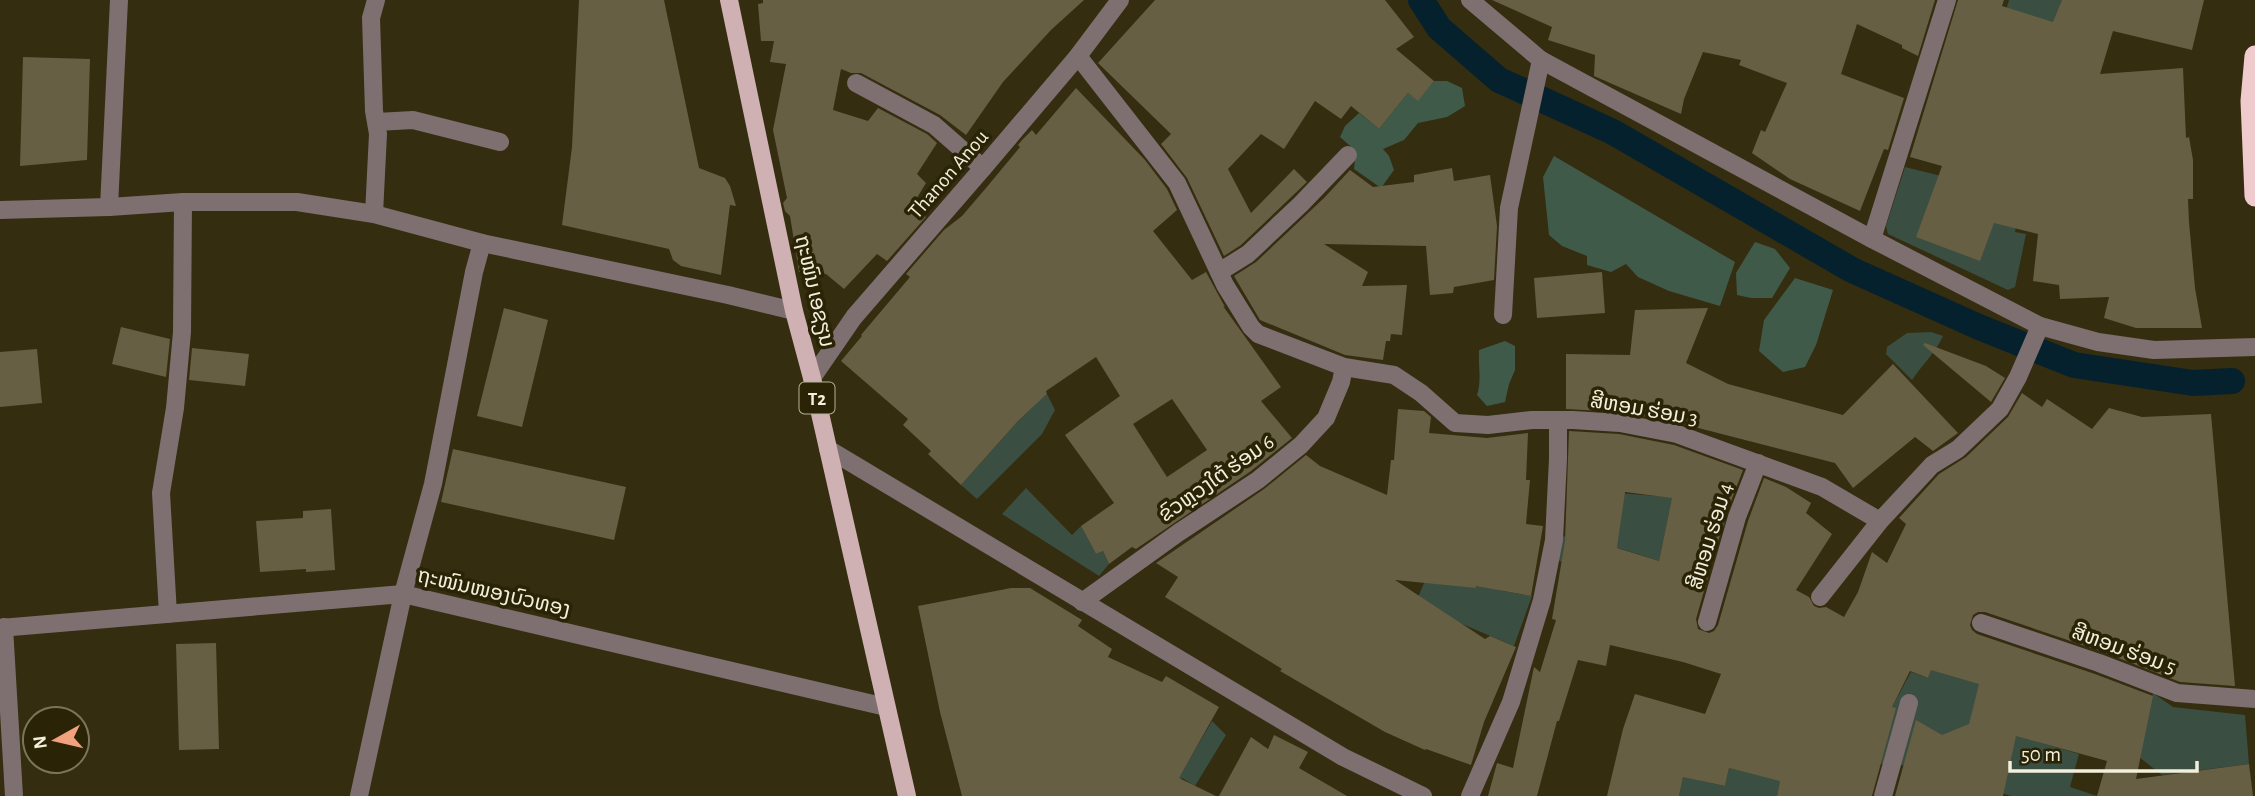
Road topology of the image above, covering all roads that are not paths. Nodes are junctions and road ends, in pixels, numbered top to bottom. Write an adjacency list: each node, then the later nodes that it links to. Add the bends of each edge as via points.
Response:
1 (119, 0): 18 (street)
2 (376, 0): 11 (street, via 371,18)
3 (729, 0): 24 (main road, ຖະໜົນ ເອຊຽນ / T2)
4 (1120, 0): 7 (street, Thanon Anou)
5 (1471, 0): 9 (street)
6 (1947, 0): 21 (street)
7 (1078, 56): 15 (street, Thanon Anou); 23 (street, ສີຫອມ ຮ່ອມ 3, via 1177,183)
8 (2255, 56): 12 (highway)
9 (1541, 60): 21 (street); 25 (street, via 1509,208)
10 (856, 83): 15 (street, via 934,125)
11 (377, 122): 13 (street, via 413,120); 20 (street)
12 (2253, 125): 16 (highway)
13 (500, 142)
14 (1348, 155): 23 (street, via 1248,254)
15 (984, 169): 29 (street, Thanon Anou, via 854,317)
16 (2255, 196)
17 (183, 202): 18 (street); 20 (street, via 297,202); 37 (street, via 182,332 162,493)
18 (110, 207): 19 (street)
19 (0, 210)
20 (374, 214): 22 (street)
21 (1872, 239): 26 (street)
22 (482, 243): 24 (street); 34 (street, via 433,484)
23 (1219, 272): 28 (street, ສີຫອມ ຮ່ອມ 3, via 1258,334)
24 (794, 311): 29 (main road, ຖະໜົນ ເອຊຽນ / T2)
25 (1503, 315)
26 (2037, 332): 27 (street, via 2154,350); 33 (street, via 2000,409 1958,449 1932,465)
27 (2255, 347)
28 (1344, 367): 30 (street, ສີຫອມ ຮ່ອມ 3, via 1394,375 1455,424); 36 (street, ຂົວຫຼວງໃຕ້ ຮ່ອມ 6, via 1326,418 1301,445)
29 (812, 378): 31 (main road, ຖະໜົນ ເອຊຽນ / T2)
30 (1558, 420): 32 (street, ສີຫອມ ຮ່ອມ 3, via 1620,423 1677,434); 48 (street, via 1554,540 1542,600 1511,702)
31 (828, 449): 36 (street); 43 (main road, ຖະໜົນ ເອຊຽນ / T2)
32 (1758, 463): 33 (street, ສີຫອມ ຮ່ອມ 3, via 1822,487); 38 (street, ສີຫອມ ຮ່ອມ 4, via 1737,517)
33 (1880, 521): 35 (street)
34 (404, 594): 37 (street, ຖະໜົນໜອງບົວທອງ); 43 (street, ຖະໜົນໜອງບົວທອງ); 45 (street)
35 (1820, 597)
36 (1082, 602): 47 (street, via 1343,757)
37 (168, 614): 40 (street, ຖະໜົນໜອງບົວທອງ)
38 (1707, 622)
39 (1981, 622): 41 (street, ສີຫອມ ຮ່ອມ 5, via 2177,693)
40 (2, 627): 44 (street)
41 (2255, 698)
42 (1909, 704): 49 (street)
43 (886, 706): 46 (main road, ຖະໜົນ ເອຊຽນ / T2)
44 (14, 796)
45 (359, 796)
46 (907, 796)
47 (1423, 796)
48 (1471, 796)
49 (1883, 796)

